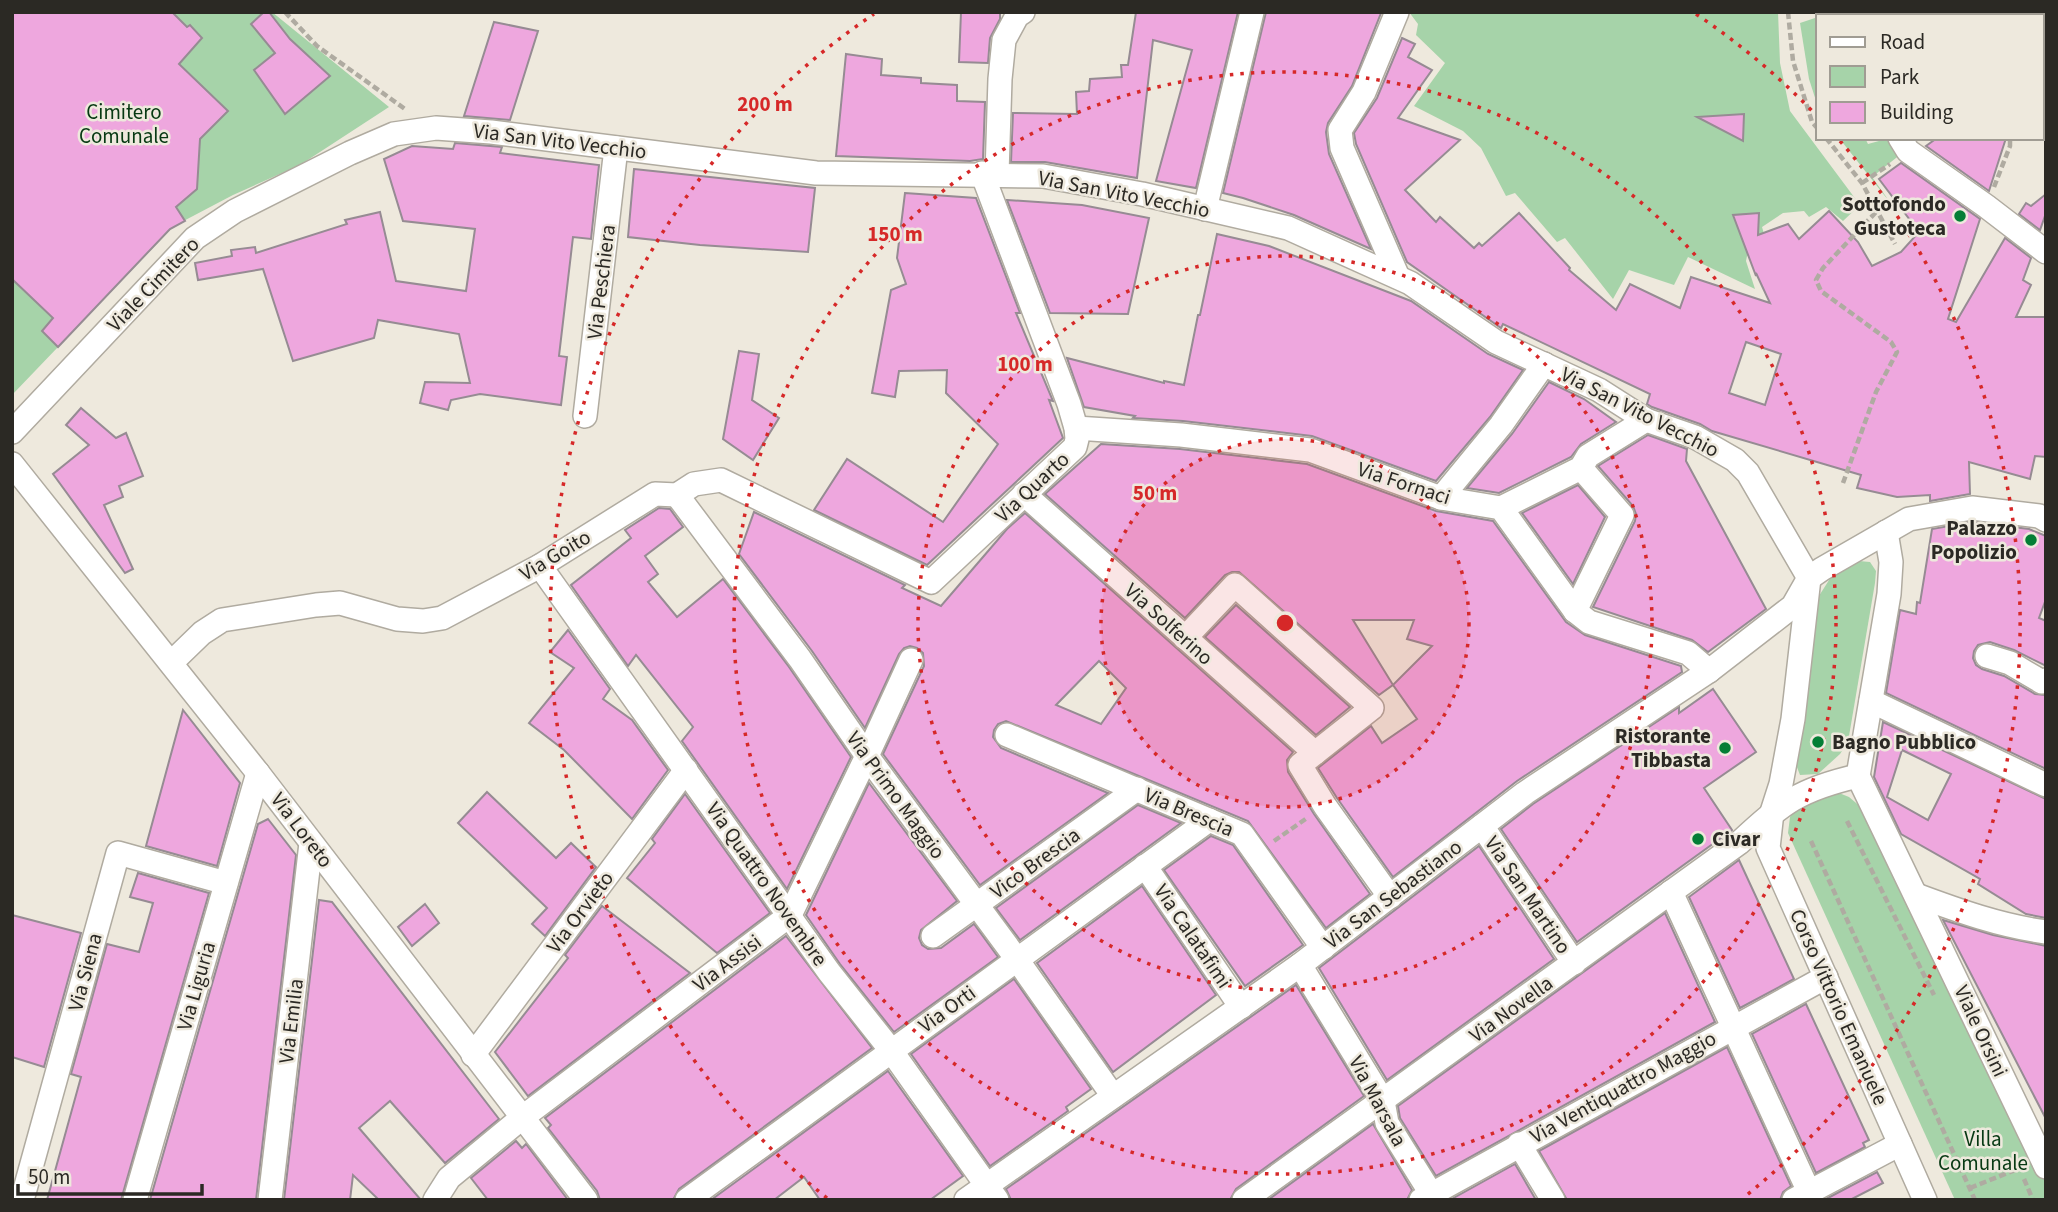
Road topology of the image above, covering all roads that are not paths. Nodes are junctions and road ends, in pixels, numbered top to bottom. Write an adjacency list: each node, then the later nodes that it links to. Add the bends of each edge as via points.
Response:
1 (1023, 12): 7 (street, via 1004,40)
2 (1252, 12): 8 (street)
3 (1397, 12): 10 (street, via 1364,92 1340,130 1342,148)
4 (436, 128): 6 (street, Via San Vito Vecchio); 15 (street, Viale Cimitero, via 394,134 350,153 235,211 195,238)
5 (1904, 145): 9 (street)
6 (617, 148): 7 (street, Via San Vito Vecchio, via 816,173); 12 (street, Via Peschiera)
7 (989, 174): 8 (street, Via San Vito Vecchio, via 1043,176); 14 (street, Via Quarto)
8 (1205, 209): 10 (street, Via San Vito Vecchio, via 1288,228)
9 (2046, 252)
10 (1398, 277): 11 (street, Via San Vito Vecchio, via 1496,342)
11 (1544, 364): 13 (street, Via San Vito Vecchio, via 1599,390); 20 (street)
12 (585, 416)
13 (1646, 420): 17 (street, via 1588,456); 25 (street, Via San Vito Vecchio, via 1695,437 1735,460 1748,474)
14 (1076, 428): 18 (street, Via Quarto, via 1074,447); 20 (street, Via Fornaci, via 1310,450)
15 (12, 432)
16 (12, 464): 31 (street, Via Loreto)
17 (1581, 468): 21 (street); 27 (street, via 1622,515)
18 (1024, 494): 26 (street, Via Quarto); 28 (street, Via Solferino)
19 (677, 495): 24 (street, Via Goito, via 655,494); 26 (street, Via Goito, via 694,484 720,480); 36 (street, Via Primo Maggio)
20 (1441, 498): 21 (street, Via Fornaci)
21 (1501, 508): 27 (street)
22 (2046, 520): 23 (street, via 1972,508 1909,519)
23 (1886, 532): 25 (street); 34 (street, via 1891,562 1889,594)
24 (540, 566): 31 (street, Via Goito, via 442,618 397,619 340,603 222,621); 38 (street, Via Quattro Novembre)
25 (1809, 578): 32 (street, Via San Sebastiano, via 1793,606); 43 (street, Corso Vittorio Emanuele, via 1793,719)
26 (931, 582)
27 (1575, 611): 32 (street, via 1589,622 1688,653)
28 (1185, 638): 37 (street, Via Solferino); 37 (street, via 1235,585 1372,708)
29 (1987, 656): 33 (street, via 2010,663 2035,680)
30 (911, 660): 36 (street, Via Assisi)
31 (171, 663): 39 (street, Via Loreto)
32 (1709, 671): 45 (street, Via San Sebastiano)
33 (2046, 680)
34 (1871, 701): 40 (street); 41 (street)
35 (1007, 734): 42 (street, Via Brescia)
36 (867, 756): 52 (street, Via Primo Maggio); 53 (street, Via Assisi)
37 (1308, 759): 51 (street, Via Solferino, via 1325,806)
38 (686, 770): 53 (street, Via Quattro Novembre); 64 (street, Via Orvieto)
39 (257, 773): 46 (street, Via Loreto); 48 (street, Via Liguria)
40 (1858, 776): 43 (street, Via Novella, via 1801,793); 50 (street, Viale Orsini)
41 (2046, 785)
42 (1137, 789): 44 (street, Via Brescia); 52 (street, Vico Brescia)
43 (1772, 812): 49 (street, Via Novella, via 1739,843); 60 (street, Corso Vittorio Emanuele, via 1768,848)
44 (1209, 820): 47 (street, Via Orti); 56 (street, Via Brescia, via 1241,834)
45 (1482, 826): 51 (street, Via San Sebastiano); 58 (street, Via San Martino)
46 (312, 843): 64 (street, Via Loreto); 76 (street, Via Emilia)
47 (1145, 866): 57 (street, Via Orti); 61 (street, Via Calatafimi)
48 (226, 883): 74 (street, Via Siena, via 117,853); 75 (street, Via Liguria)
49 (1671, 892): 58 (street, Via Novella); 62 (street)
50 (1916, 895): 54 (street, via 1964,913); 70 (street, Viale Orsini)
51 (1390, 897): 56 (street, Via San Sebastiano)
52 (976, 905): 55 (street, Vico Brescia); 57 (street, Via Primo Maggio)
53 (790, 915): 63 (street, Via Quattro Novembre); 67 (street, Via Assisi)
54 (2046, 932)
55 (933, 936)
56 (1323, 948): 59 (street, Via San Sebastiano)
57 (1016, 958): 63 (street, Via Orti); 65 (street, Via Primo Maggio)
58 (1574, 963): 66 (street, Via Novella)
59 (1300, 965): 61 (street, Via San Sebastiano); 66 (street, Via Marsala)
60 (1826, 976): 62 (street, Via Ventiquattro Maggio); 69 (street, Corso Vittorio Emanuele)
61 (1241, 1007): 65 (street, Via San Sebastiano)
62 (1734, 1027): 68 (street, Via Ventiquattro Maggio); 72 (street)
63 (890, 1049): 71 (street, Via Quattro Novembre); 79 (street, Via Orti)
64 (473, 1055): 67 (street, Via Loreto)
65 (1113, 1096): 71 (street, Via San Sebastiano)
66 (1383, 1101): 73 (street, Via Marsala, via 1387,1123); 81 (street, Via Novella)
67 (523, 1117): 77 (street, Via Assisi, via 449,1178); 78 (street, Via Loreto)
68 (1519, 1144): 73 (street, Via Ventiquattro Maggio); 82 (street)
69 (1900, 1144): 72 (street); 83 (street, Corso Vittorio Emanuele)
70 (2046, 1167)
71 (992, 1193): 80 (street, Via San Sebastiano)
72 (1802, 1196)
73 (1429, 1198)
74 (22, 1200)
75 (135, 1200)
76 (270, 1200)
77 (435, 1200)
78 (586, 1200)
79 (687, 1200)
80 (966, 1200)
81 (1244, 1200)
82 (1553, 1200)
83 (1925, 1200)

